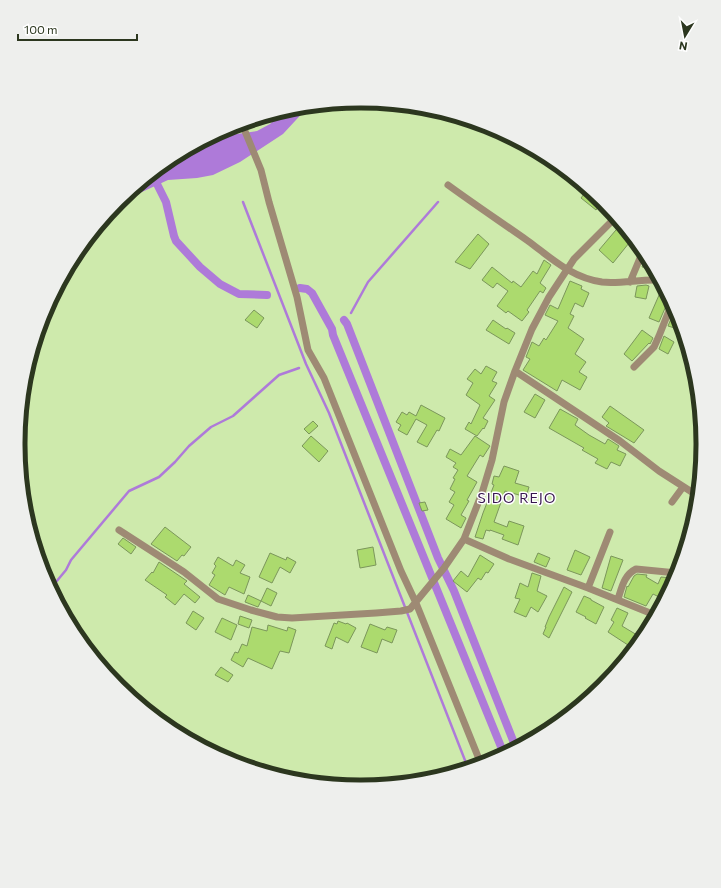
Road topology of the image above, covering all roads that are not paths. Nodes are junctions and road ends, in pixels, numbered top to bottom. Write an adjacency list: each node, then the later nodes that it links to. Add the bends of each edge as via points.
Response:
1 (244, 129): 20 (street, via 261,170 308,350 324,378)
2 (448, 185): 5 (street)
3 (612, 222): 5 (street)
4 (639, 259): 7 (street)
5 (566, 270): 7 (street, via 601,282); 10 (street, via 532,329)
6 (653, 280): 7 (street)
7 (630, 282)
8 (668, 312): 9 (street, via 654,347)
9 (634, 367)
10 (515, 372): 11 (street, via 620,441); 16 (street, via 504,402 482,493)
11 (683, 487): 12 (street); 13 (street)
12 (692, 493)
13 (672, 502)
14 (119, 530): 20 (street, via 184,572 218,599 277,617 401,611 410,609)
15 (610, 532): 18 (street)
16 (464, 539): 18 (street, via 509,559); 20 (street)
17 (670, 572): 19 (street, via 636,569 626,577)
18 (588, 588): 19 (street)
19 (618, 600): 21 (street)
20 (416, 603): 22 (street)
21 (650, 613)
22 (479, 758)

